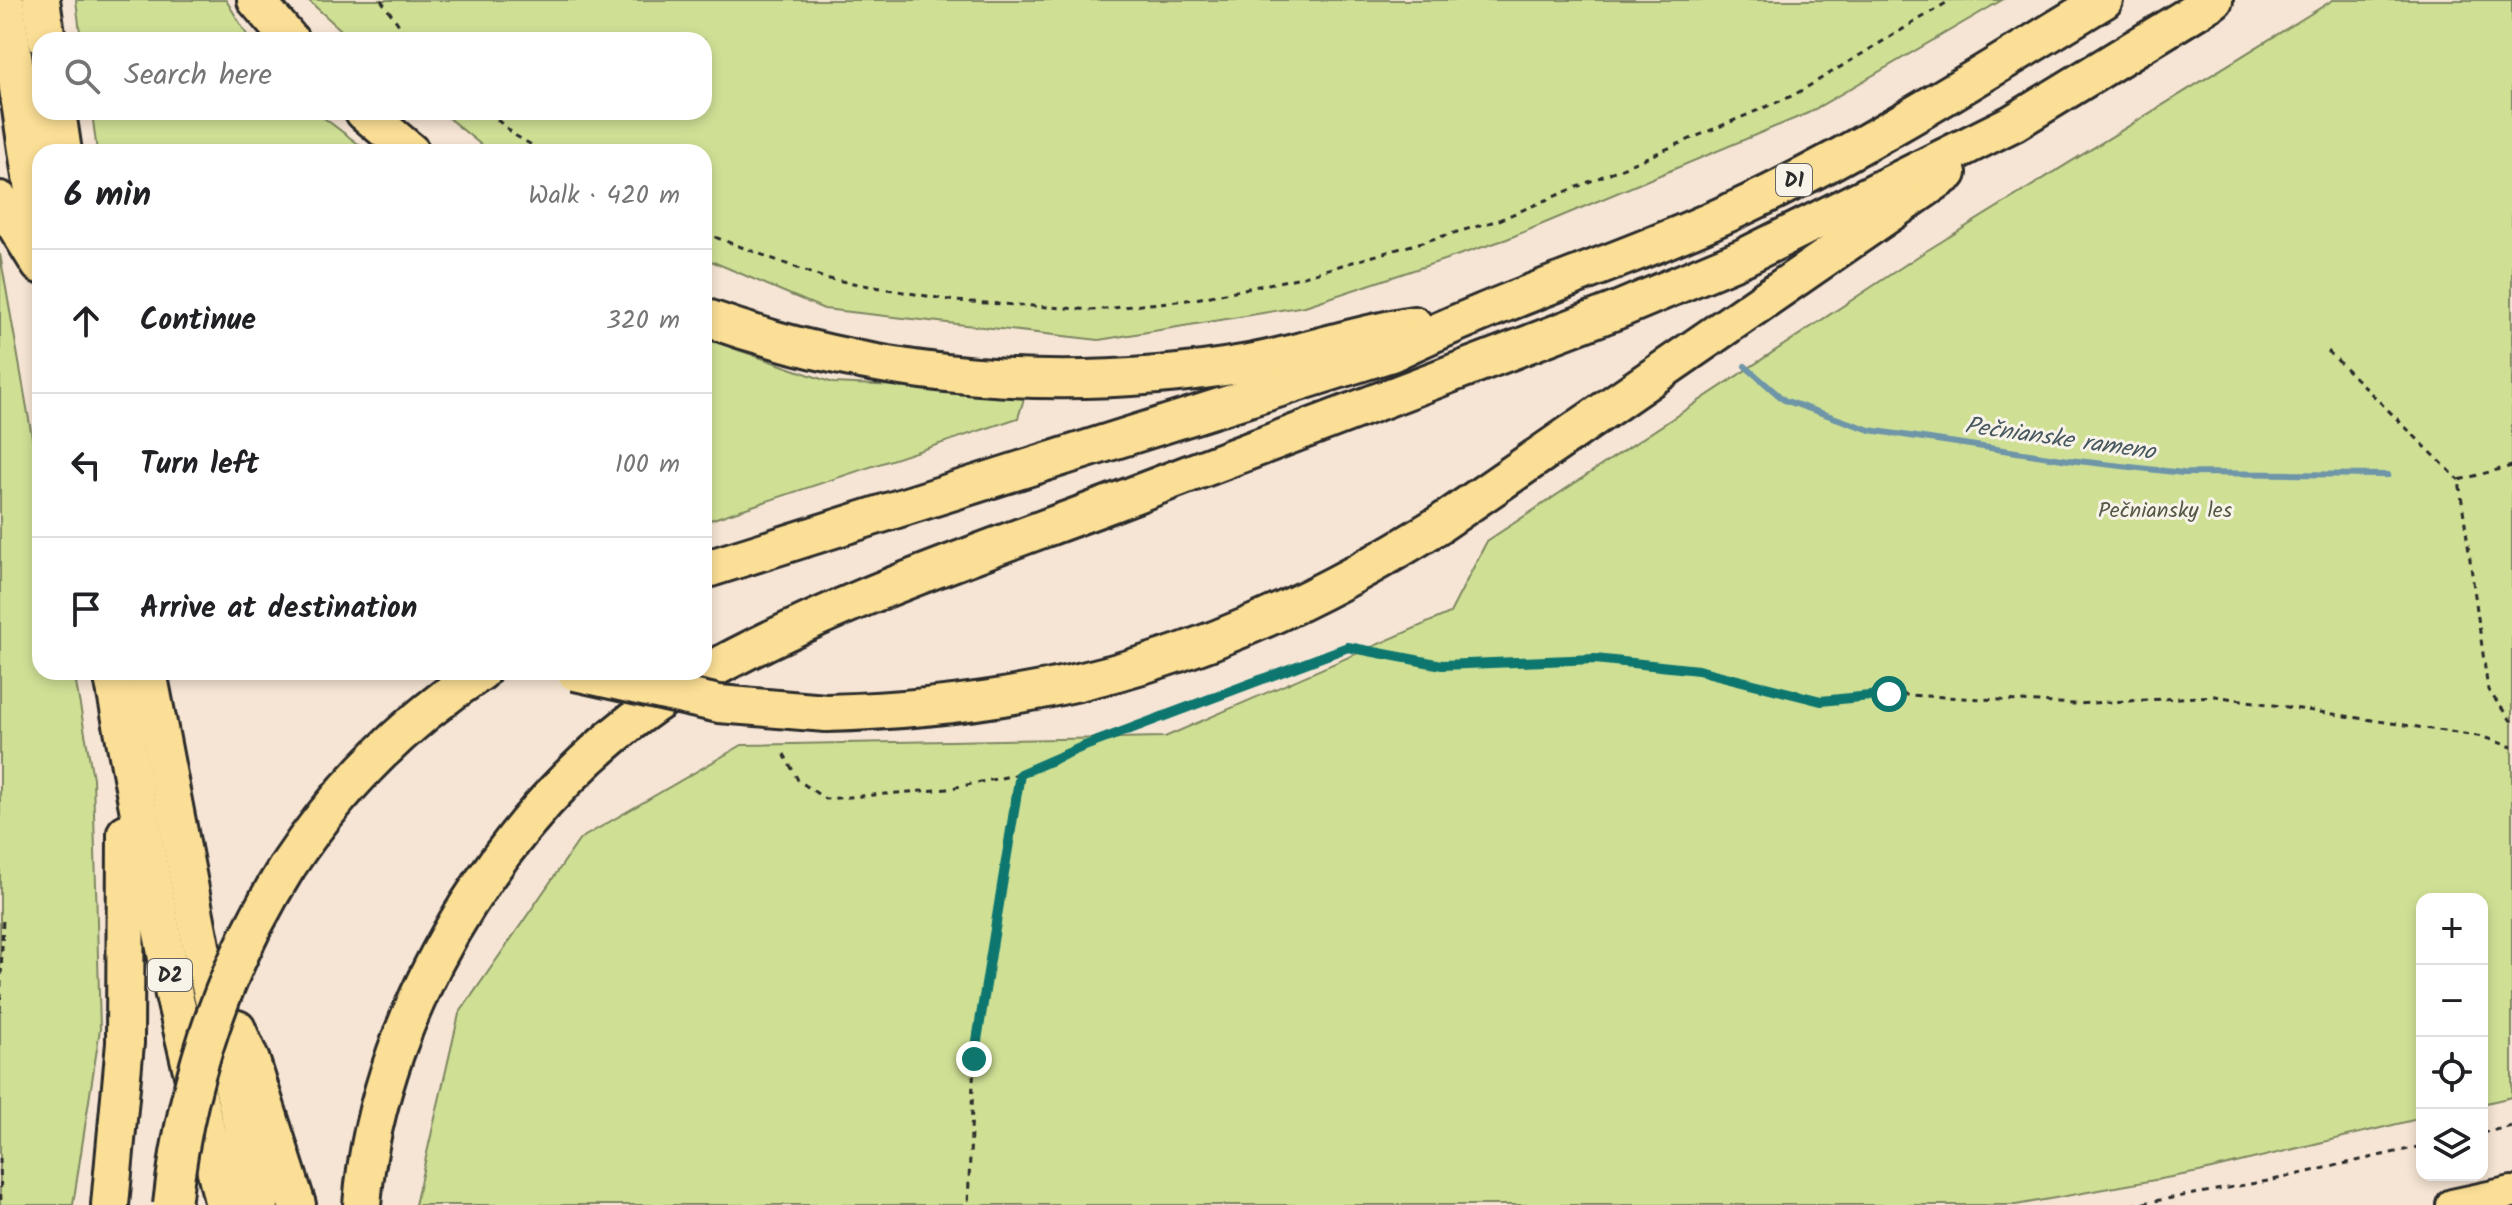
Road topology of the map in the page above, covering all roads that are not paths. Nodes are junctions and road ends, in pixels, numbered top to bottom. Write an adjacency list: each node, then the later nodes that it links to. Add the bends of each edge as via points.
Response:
1 (5, 0): 13 (highway)
2 (41, 0): 6 (highway)
3 (256, 0): 7 (highway)
4 (2104, 0): 16 (highway, D1, via 1942,98 1752,202 1651,248)
5 (2214, 0): 10 (highway)
6 (46, 32)
7 (283, 32)
8 (58, 120): 11 (highway)
9 (373, 120): 12 (highway)
10 (2013, 123): 19 (highway, via 1679,286 840,607); 23 (highway, bridge, via 1908,204 1440,524 1313,598 1209,644 1100,679 949,707 826,713 719,704)
11 (62, 144)
12 (402, 144)
13 (32, 184)
14 (0, 200): 15 (highway)
15 (32, 252)
16 (1464, 318): 17 (highway, via 1382,329 1322,348 1186,372 1019,380 828,356); 18 (highway, via 1391,353)
17 (712, 320)
18 (712, 567)
19 (712, 671)
20 (113, 680): 25 (highway, D2)
21 (150, 680): 26 (highway, D2)
22 (470, 680): 29 (highway, bridge, via 375,757 314,827 247,937 203,1045 186,1106)
23 (605, 680)
24 (695, 680): 33 (highway, via 603,747 485,876 408,1021 373,1130)
25 (125, 743): 28 (highway, via 125,1043); 30 (highway, D2, via 174,995)
26 (201, 946): 31 (highway, D2); 32 (highway, via 251,1061)
27 (2512, 1192): 34 (main road)
28 (110, 1205)
29 (172, 1205)
30 (224, 1205)
31 (260, 1205)
32 (297, 1205)
33 (362, 1205)
34 (2452, 1205)

